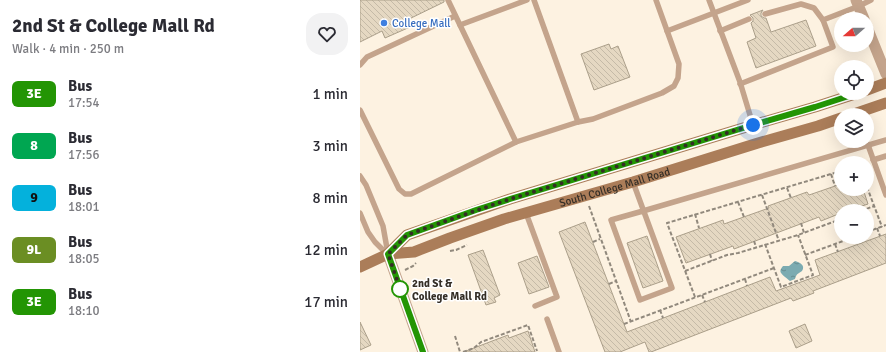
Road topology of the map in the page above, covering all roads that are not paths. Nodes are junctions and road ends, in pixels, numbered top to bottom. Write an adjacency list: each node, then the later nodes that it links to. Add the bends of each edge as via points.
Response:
1 (448, 0): 11 (lane)
2 (527, 0): 14 (lane)
3 (534, 0): 28 (lane)
4 (656, 0): 15 (lane)
5 (708, 0): 9 (lane)
6 (748, 0): 9 (lane)
7 (871, 0): 8 (lane)
8 (857, 3): 13 (lane)
9 (713, 13): 15 (lane); 16 (lane)
10 (764, 14): 13 (lane, via 801,4 814,8)
11 (455, 16): 14 (lane); 18 (lane, via 367,57)
12 (749, 19): 16 (lane)
13 (823, 20): 20 (lane, via 833,47)
14 (460, 24): 31 (lane)
15 (667, 31): 28 (lane, via 679,64 678,78 674,86 593,119)
16 (720, 31): 20 (lane)
17 (874, 44): 19 (street)
18 (360, 65)
19 (886, 74)
20 (740, 84): 29 (lane)
21 (886, 84): 22 (main road)
22 (874, 88)
23 (836, 100): 29 (main road, South College Mall Road)
24 (886, 103): 25 (main road)
25 (871, 108)
26 (360, 110): 31 (lane, via 399,189 408,195)
27 (834, 120): 38 (main road, South College Mall Road)
28 (578, 122): 31 (lane)
29 (753, 125): 39 (main road, South College Mall Road)
30 (886, 140): 32 (lane)
31 (516, 142)
32 (874, 143)
33 (858, 148): 42 (lane)
34 (886, 156): 35 (lane)
35 (874, 160)
36 (874, 163): 40 (lane)
37 (360, 176): 48 (lane, via 383,226)
38 (633, 182): 42 (lane); 44 (main road, South College Mall Road)
39 (527, 194): 41 (main road, South College Mall Road); 44 (main road)
40 (886, 195)
41 (476, 210): 45 (main road, South College Mall Road); 46 (main road)
42 (643, 211): 42 (lane, via 672,288 640,300 611,220)
43 (360, 213): 48 (lane, via 368,232)
44 (526, 213): 46 (main road, South College Mall Road); 50 (lane, via 557,298)
45 (450, 220): 47 (main road); 48 (main road, South College Mall Road, via 407,235)
46 (482, 227): 47 (main road, South College Mall Road)
47 (450, 238): 48 (main road, South College Mall Road, via 414,252)
48 (388, 254): 49 (main road, South College Mall Road); 52 (street)
49 (360, 267)
50 (534, 306)
51 (547, 319): 53 (lane)
52 (423, 352)
53 (559, 352)

